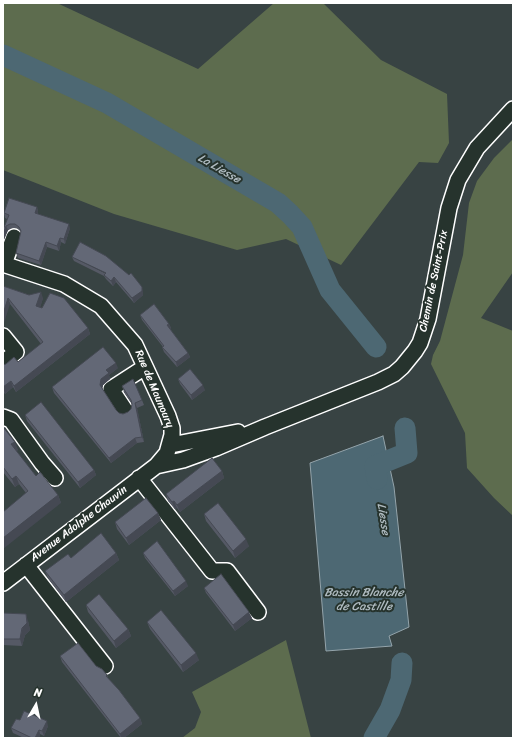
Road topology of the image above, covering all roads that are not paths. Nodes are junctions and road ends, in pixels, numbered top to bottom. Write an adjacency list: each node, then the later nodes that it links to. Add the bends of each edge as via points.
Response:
1 (513, 109): 9 (street, Chemin de Saint-Prix, via 477,148 458,180 449,208 428,319 420,343 408,360 394,374 378,382)
2 (14, 237): 3 (street)
3 (3, 264): 6 (street, Rue de Maunoury, via 64,284 101,306 135,345)
4 (3, 336): 5 (street, via 16,352)
5 (3, 363)
6 (145, 367): 7 (street, via 111,389); 10 (street, Rue de Maunoury, via 172,428)
7 (125, 410)
8 (3, 417): 12 (street, via 11,420)
9 (265, 427): 10 (street, Chemin de Saint-Prix); 11 (street, Chemin de Saint-Prix, via 183,460)
10 (171, 445): 11 (street, Rue de Maunoury, via 168,453)
11 (156, 466): 13 (street, Avenue Adolphe Chauvin)
12 (55, 478)
13 (139, 478): 14 (street, Avenue Adolphe Chauvin); 16 (street, via 212,571 227,571)
14 (26, 565): 15 (street, Avenue Adolphe Chauvin); 17 (street)
15 (3, 582)
16 (258, 612)
17 (105, 666)

